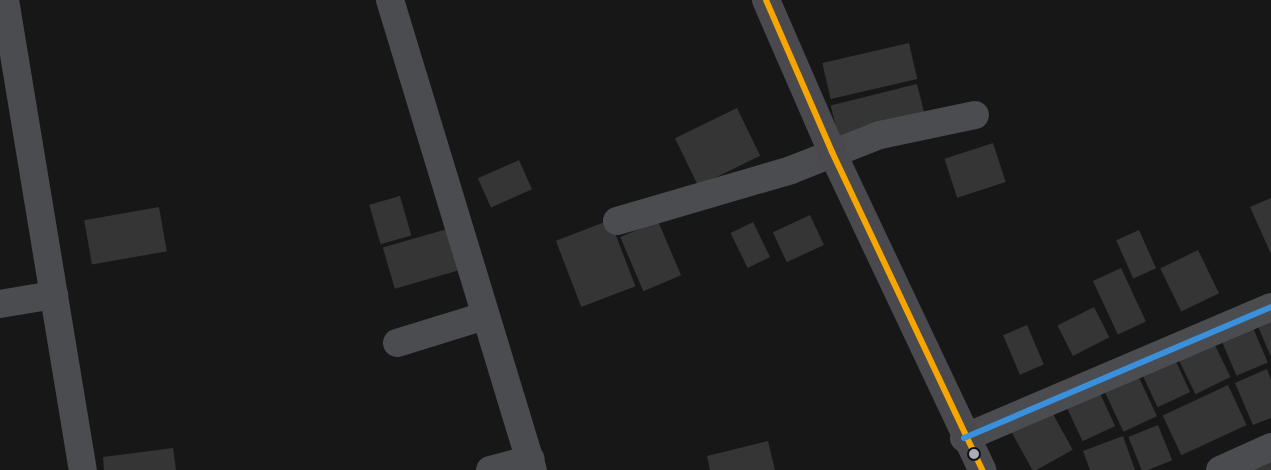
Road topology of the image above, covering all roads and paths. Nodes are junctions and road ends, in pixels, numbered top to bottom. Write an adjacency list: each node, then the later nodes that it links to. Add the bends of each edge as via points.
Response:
1 (5, 0): 7 (street)
2 (390, 0): 10 (street)
3 (766, 0): 5 (street)
4 (975, 115): 5 (street, via 880,135)
5 (832, 152): 6 (street, via 792,170); 12 (street)
6 (617, 221)
7 (54, 295): 8 (street); 15 (street)
8 (0, 304)
9 (1271, 306): 12 (street)
10 (485, 316): 11 (street); 14 (street)
11 (397, 343)
12 (964, 438): 17 (street)
13 (1271, 447): 18 (street)
14 (532, 465): 16 (street)
15 (83, 470)
16 (490, 470)
17 (982, 470)
18 (1220, 470)

